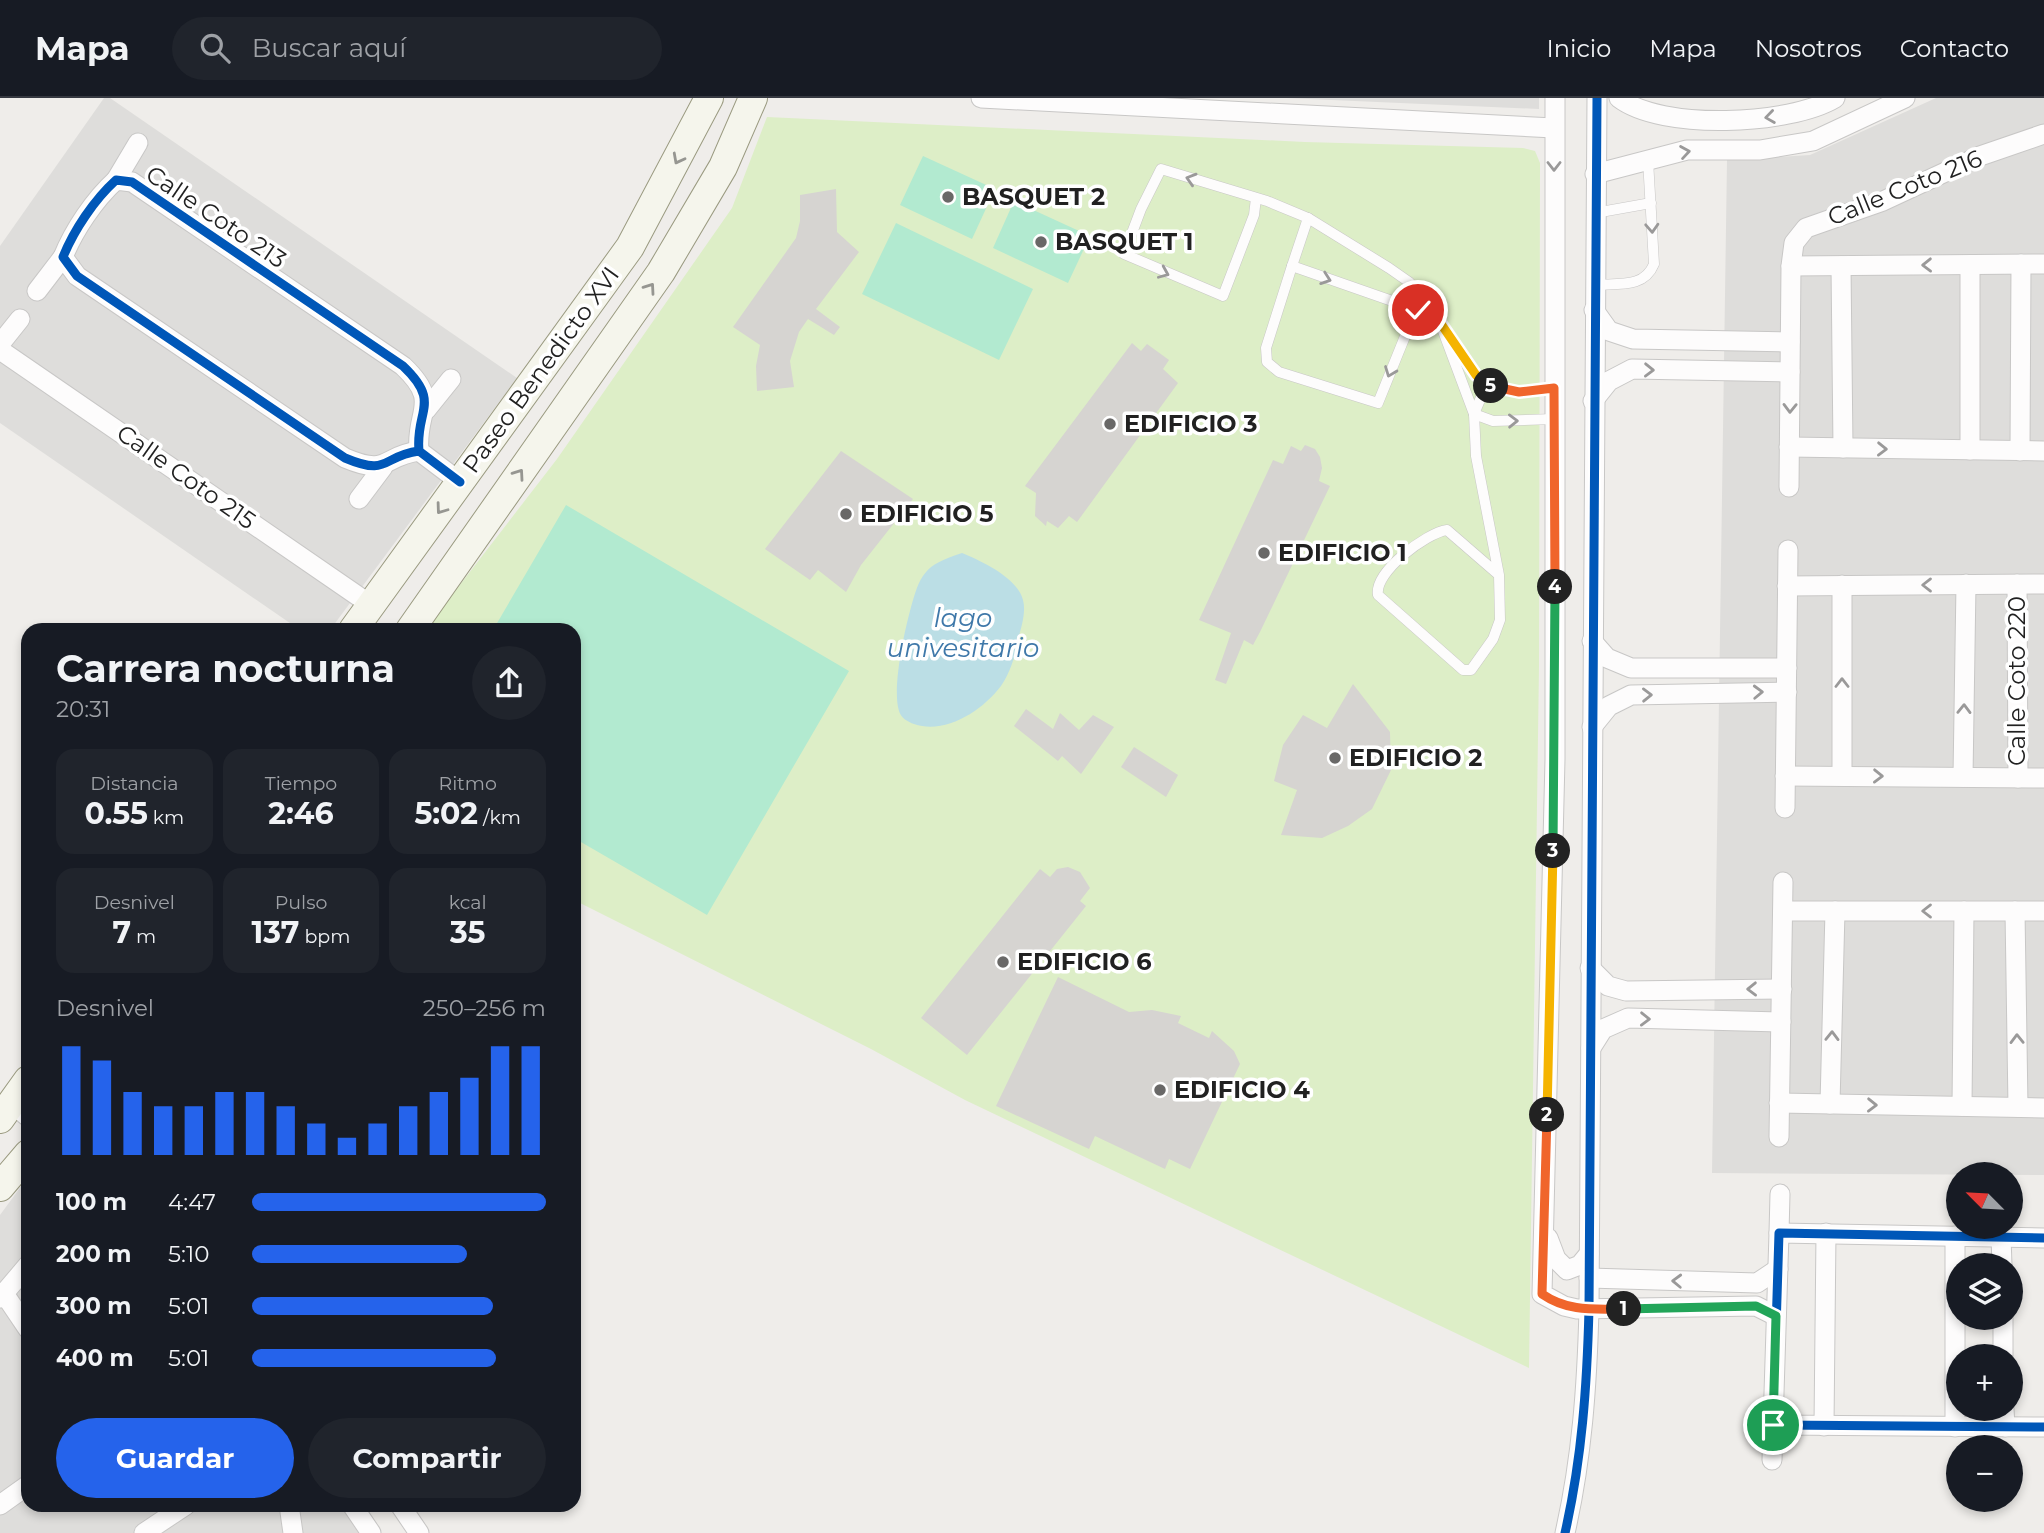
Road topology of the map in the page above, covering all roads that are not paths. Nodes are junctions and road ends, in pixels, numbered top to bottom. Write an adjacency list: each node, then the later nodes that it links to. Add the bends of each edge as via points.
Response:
1 (709, 98): 51 (street, Paseo Benedicto XVI, one-way to 51, via 630,247)
2 (753, 98): 63 (street, Paseo Benedicto XVI, one-way to 2, via 661,272 723,167)
3 (981, 98): 9 (street)
4 (1555, 98): 9 (street)
5 (1597, 98): 13 (street)
6 (1619, 98): 7 (street, one-way to 6, via 1824,105 1769,118 1695,119 1649,112)
7 (1835, 98)
8 (1905, 98): 12 (street, one-way to 8, via 1687,150 1760,150 1814,141)
9 (1554, 128): 39 (street, one-way to 39)
10 (2044, 134): 24 (street, Calle Coto 216, via 1806,228 1794,243)
11 (138, 143): 14 (street, Calle Coto 213)
12 (1648, 160): 13 (street); 16 (lane)
13 (1595, 174): 17 (street)
14 (116, 180): 19 (street, Calle Coto 213, via 97,201); 41 (street, Calle Coto 213, via 132,182 403,366 421,386)
15 (1256, 198): 15 (lane, one-way to 15, via 1161,169 1124,254 1223,296 1254,215); 18 (lane)
16 (1651, 203): 17 (lane); 26 (lane, one-way to 26, via 1654,264 1649,275 1641,282)
17 (1595, 213): 26 (street)
18 (1308, 218): 23 (lane); 28 (lane, via 1409,282)
19 (63, 257): 27 (street, Calle Coto 213); 50 (street, via 77,276 345,458)
20 (2021, 264): 21 (street, Calle Coto 216); 22 (street, Calle Coto 216); 48 (street)
21 (2044, 264)
22 (1969, 265): 25 (street, Calle Coto 216, one-way to 25); 46 (street)
23 (1292, 266): 29 (lane, one-way to 29); 29 (lane, one-way to 23, via 1378,403 1279,372 1267,362 1266,348)
24 (1791, 266): 25 (street, Calle Coto 216); 33 (street, Calle Coto 216)
25 (1841, 266): 45 (street, Calle Coto 216)
26 (1594, 285): 30 (street)
27 (37, 291)
28 (1424, 299): 29 (lane); 32 (lane)
29 (1418, 310)
30 (1594, 310): 33 (street, via 1609,331 1633,340); 40 (street)
31 (20, 319): 34 (street)
32 (1441, 324): 38 (lane, via 1476,375); 42 (lane)
33 (1790, 342): 36 (street, Calle Coto 216)
34 (0, 344)
35 (0, 350): 61 (street, Calle Coto 215)
36 (1790, 372): 40 (street, one-way to 36, via 1609,381 1632,369); 44 (street, Calle Coto 216, one-way to 44)
37 (451, 379): 41 (street)
38 (1494, 387): 39 (lane, via 1519,392); 42 (lane, via 1482,395)
39 (1554, 388): 43 (street)
40 (1593, 401): 64 (street)
41 (426, 410): 47 (street, via 417,431)
42 (1474, 414): 43 (lane, one-way to 43, via 1493,421); 55 (lane, via 1476,456)
43 (1554, 419): 95 (street, via 1556,759)
44 (1789, 447): 45 (street); 52 (street, Calle Coto 216)
45 (1843, 448): 46 (street, one-way to 46)
46 (1970, 450): 48 (street)
47 (419, 451): 50 (street, via 400,454); 51 (street)
48 (2020, 451): 49 (street)
49 (2044, 451)
50 (383, 467): 53 (street)
51 (460, 482): 61 (street, Paseo Benedicto XVI, one-way to 61)
52 (1788, 487)
53 (359, 499)
54 (1788, 550): 60 (street)
55 (1499, 575): 55 (lane, via 1500,620 1471,670 1463,670 1378,595 1377,588 1381,578 1415,545 1447,530)
56 (1966, 584): 57 (street, Calle Coto 220); 59 (street, Calle Coto 220, one-way to 59); 70 (street, Calle Coto 220, one-way to 56)
57 (2017, 584): 58 (street, Calle Coto 220); 71 (street, Calle Coto 220)
58 (2044, 584)
59 (1842, 585): 60 (street, Calle Coto 220); 69 (street, one-way to 59)
60 (1787, 586): 65 (street)
61 (371, 605): 62 (street, Paseo Benedicto XVI)
62 (358, 623)
63 (415, 623)
64 (1592, 641): 65 (street, via 1607,658 1631,668); 67 (street)
65 (1787, 668): 66 (street)
66 (1787, 691): 67 (street, one-way to 66, via 1609,706 1631,695); 68 (street)
67 (1591, 727): 80 (street)
68 (1785, 776): 69 (street, Calle Coto 220); 73 (street)
69 (1842, 776): 70 (street, Calle Coto 220, one-way to 70)
70 (1963, 777): 71 (street, Calle Coto 220)
71 (2018, 778): 72 (street, Calle Coto 220)
72 (2044, 778)
73 (1785, 808)
74 (1783, 882): 75 (street)
75 (1783, 911): 76 (street); 81 (street)
76 (1835, 911): 77 (street, one-way to 76); 86 (street, one-way to 76)
77 (1964, 911): 78 (street); 87 (street)
78 (2015, 911): 79 (street); 88 (street, one-way to 78)
79 (2044, 911)
80 (1590, 968): 81 (street, one-way to 80, via 1626,990 1608,986); 83 (street)
81 (1782, 989): 82 (street)
82 (1781, 1021): 83 (street, one-way to 82, via 1602,1029 1628,1018); 85 (street)
83 (1590, 1048): 102 (street)
84 (21, 1095): 90 (street)
85 (1779, 1103): 86 (street); 91 (street)
86 (1830, 1104): 87 (street, one-way to 87)
87 (1962, 1107): 88 (street)
88 (2018, 1107): 89 (street)
89 (2044, 1108)
90 (13, 1113)
91 (1779, 1137)
92 (21, 1162): 93 (street)
93 (0, 1187)
94 (1780, 1194): 96 (street)
95 (1545, 1227): 102 (street, via 1561,1266 1574,1269); 107 (street, via 1542,1294 1564,1306)
96 (1779, 1233): 97 (street); 103 (street)
97 (1826, 1233): 98 (street); 113 (street)
98 (1946, 1236)
99 (2023, 1238): 100 (street)
100 (2044, 1238)
101 (1955, 1239): 114 (street)
102 (1589, 1254): 105 (street)
103 (1778, 1269): 105 (street, one-way to 105, via 1757,1283); 108 (street)
104 (21, 1273): 106 (street)
105 (1589, 1278): 107 (street)
106 (2, 1296): 109 (street)
107 (1589, 1309): 108 (street, via 1756,1306); 127 (street, via 1586,1407)
108 (1776, 1316): 112 (street)
109 (21, 1320)
110 (1988, 1421): 114 (street)
111 (2017, 1421): 115 (street)
112 (1773, 1425): 113 (street); 116 (street)
113 (1824, 1426): 114 (street)
114 (1955, 1427)
115 (2044, 1427)
116 (1772, 1460)
117 (21, 1488): 118 (street)
118 (3, 1496)
119 (176, 1512): 123 (street)
120 (290, 1512): 124 (street)
121 (357, 1512): 125 (street)
122 (405, 1512): 126 (street)
123 (144, 1533)
124 (292, 1533)
125 (371, 1533)
126 (419, 1533)
127 (1565, 1533)

